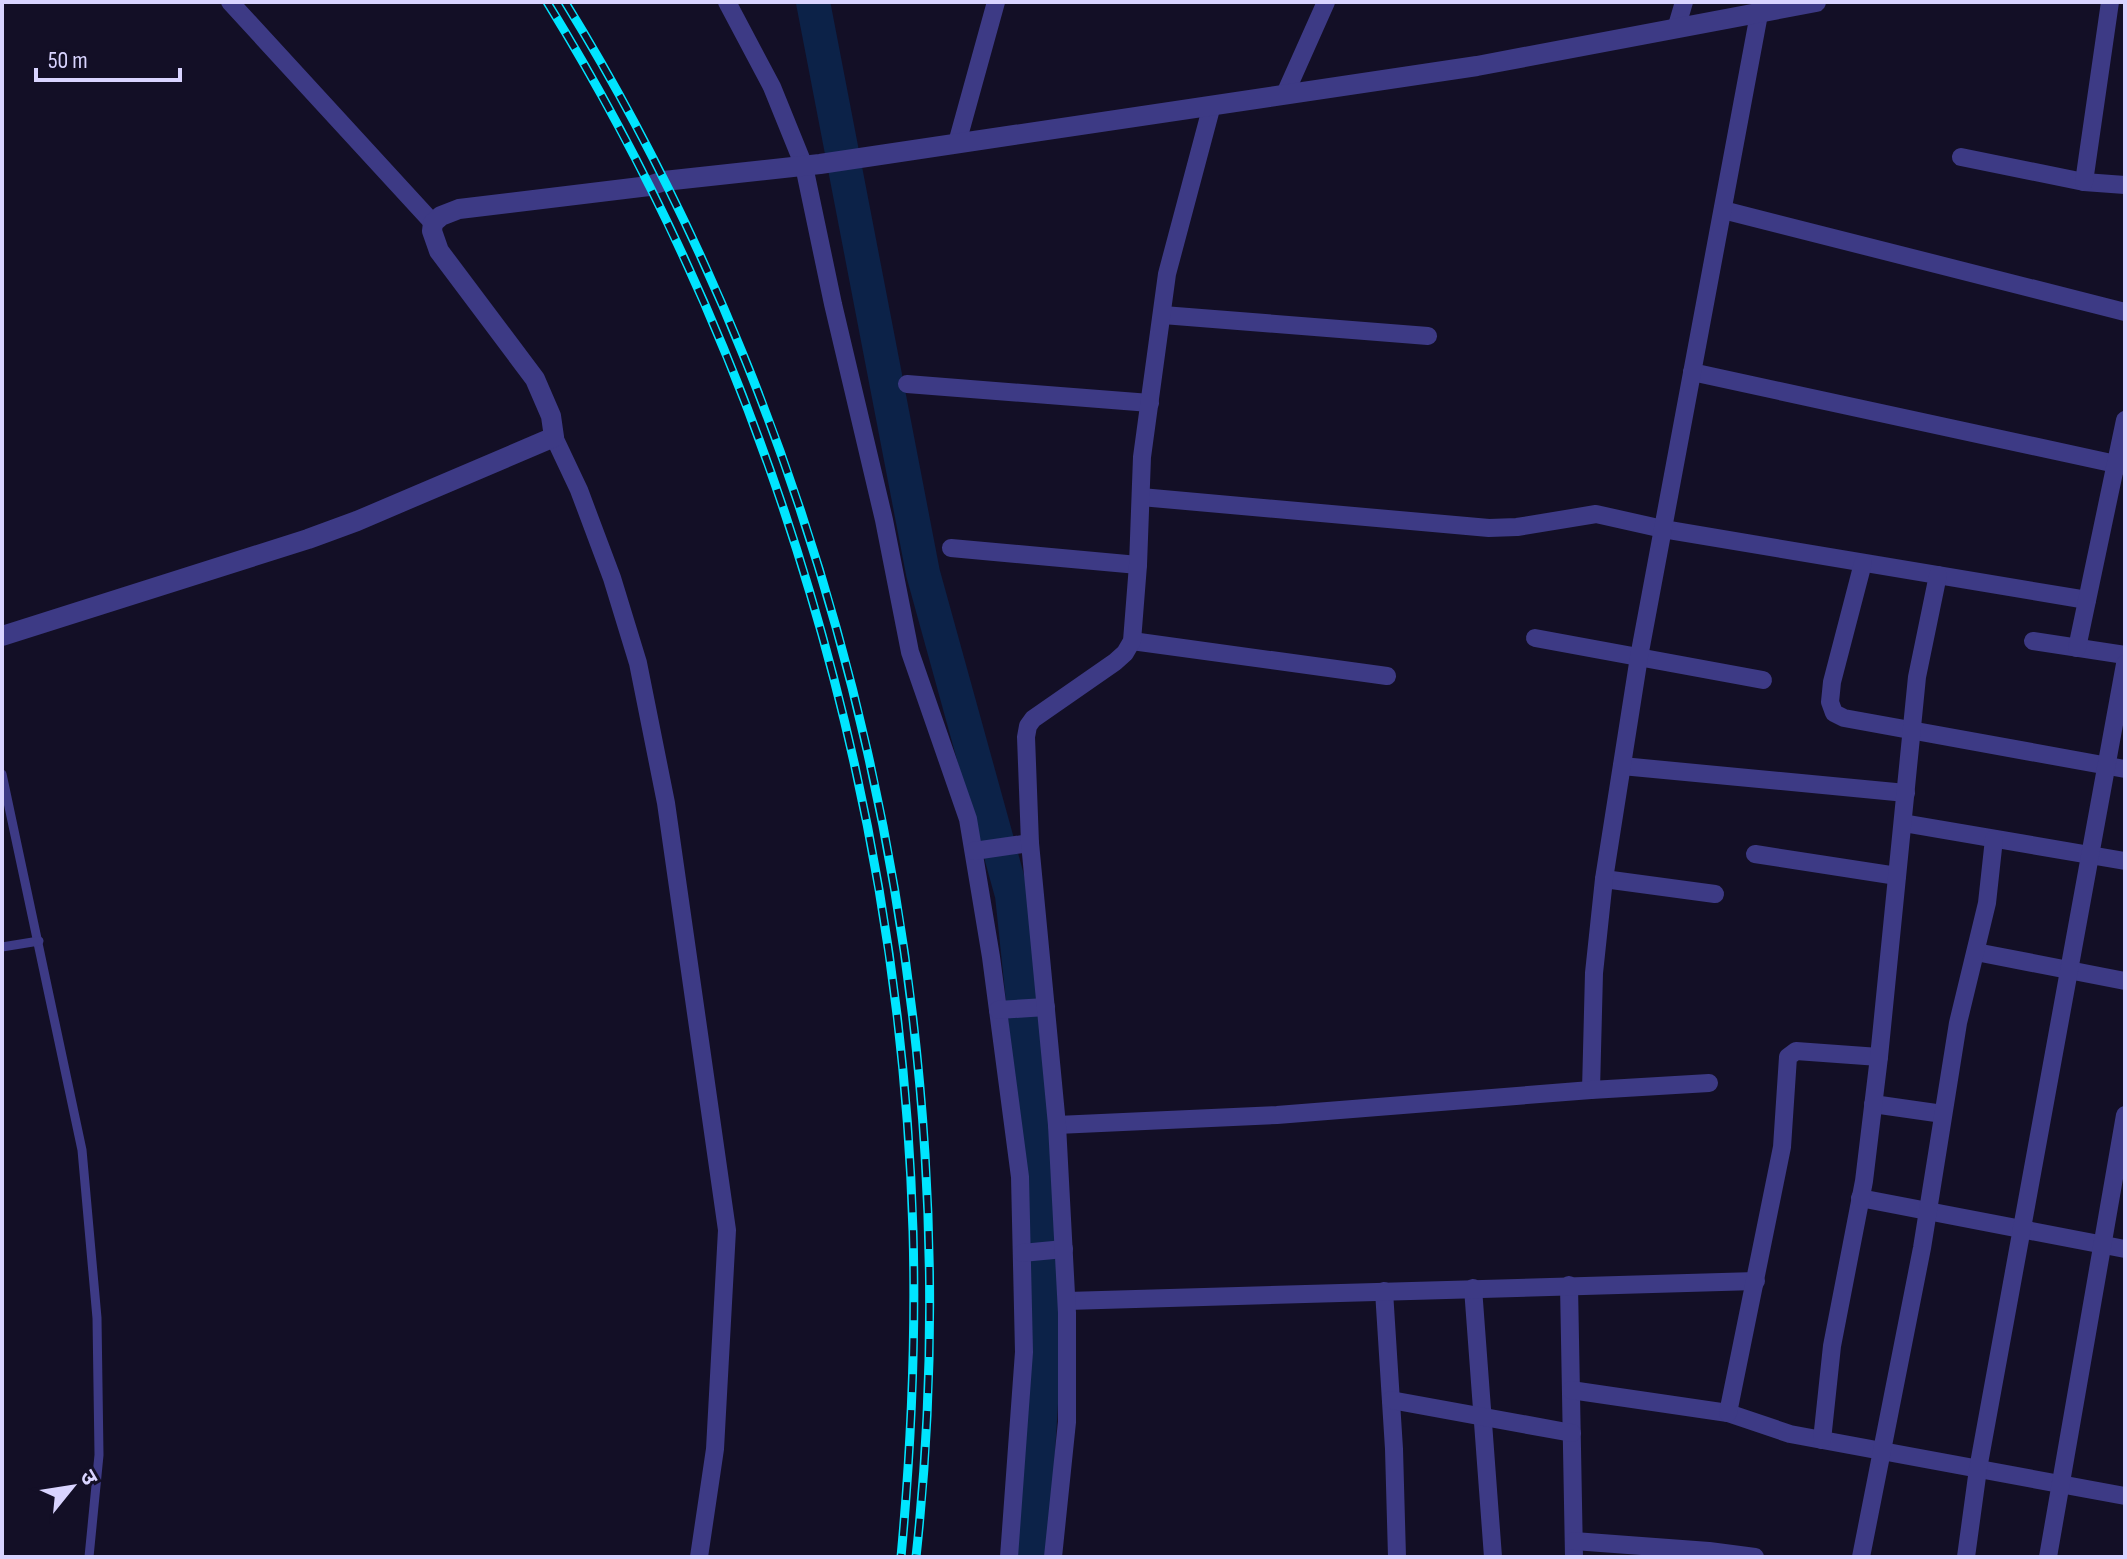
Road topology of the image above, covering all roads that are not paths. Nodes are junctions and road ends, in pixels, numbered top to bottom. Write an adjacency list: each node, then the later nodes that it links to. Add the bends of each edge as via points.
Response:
1 (230, 2): 20 (street)
2 (727, 2): 16 (street)
3 (996, 2): 14 (street)
4 (1326, 2): 12 (street)
5 (1684, 2): 11 (street)
6 (1816, 2): 8 (street)
7 (2110, 2): 17 (street)
8 (1785, 6): 10 (street)
9 (1733, 11): 10 (street); 11 (street)
10 (1759, 14): 19 (street)
11 (1676, 29): 12 (street)
12 (1285, 94): 13 (street)
13 (1212, 105): 14 (street); 22 (street, via 1167,274)
14 (957, 143): 16 (street)
15 (1961, 157): 17 (street)
16 (812, 165): 20 (street, via 459,209); 55 (street, via 833,304 910,652 968,819)
17 (2084, 182): 18 (street)
18 (2125, 185)
19 (1723, 210): 21 (street); 24 (street)
20 (433, 223): 28 (street, via 439,251 535,379)
21 (2125, 312)
22 (1163, 315): 23 (street); 26 (street)
23 (1428, 336)
24 (1692, 372): 29 (street); 31 (street)
25 (907, 384): 26 (street)
26 (1150, 403): 30 (street)
27 (2125, 420): 29 (street)
28 (554, 437): 37 (street, via 345,525); 100 (street, via 612,578 638,663 666,803 727,1230 715,1449)
29 (2120, 465): 36 (street)
30 (1141, 497): 31 (street, via 1489,528 1596,514); 34 (street)
31 (1663, 529): 33 (street); 43 (street)
32 (951, 548): 34 (street)
33 (1863, 563): 35 (street); 47 (street, via 1830,702 1834,713 1844,718)
34 (1138, 565): 39 (street)
35 (1938, 575): 36 (street); 47 (street)
36 (2087, 600): 41 (street)
37 (2, 636)
38 (1535, 638): 43 (street)
39 (1132, 641): 45 (street); 54 (street, via 1115,662 1028,726)
40 (2033, 641): 41 (street)
41 (2077, 648): 42 (street)
42 (2125, 655)
43 (1639, 657): 46 (street); 48 (street)
44 (2125, 664): 49 (street)
45 (1387, 676)
46 (1763, 680)
47 (1912, 728): 49 (street); 51 (street)
48 (1622, 766): 51 (street); 60 (street)
49 (2116, 767): 57 (street)
50 (2, 774): 62 (lane)
51 (1906, 793): 52 (street)
52 (1903, 823): 53 (street); 59 (street)
53 (1994, 839): 57 (street); 64 (street)
54 (1030, 843): 55 (street); 67 (street)
55 (974, 851): 68 (street)
56 (1755, 854): 59 (street)
57 (2090, 854): 58 (street); 65 (street)
58 (2125, 861)
59 (1897, 876): 69 (street)
60 (1604, 879): 61 (street); 71 (street, via 1594,973)
61 (1715, 894)
62 (39, 941): 63 (lane); 99 (lane, via 82,1150 96,1303 99,1455)
63 (2, 947)
64 (1976, 952): 65 (street); 73 (street)
65 (2069, 971): 66 (street); 78 (street)
66 (2125, 981)
67 (1046, 1007): 68 (street); 75 (street)
68 (998, 1010): 82 (street, via 1020,1177)
69 (1879, 1057): 72 (street); 83 (street, via 1790,1054 1782,1147)
70 (1709, 1083): 71 (street)
71 (1591, 1090): 75 (street, via 1277,1115)
72 (1873, 1104): 73 (street); 76 (street)
73 (1943, 1114): 77 (street)
74 (2125, 1115): 79 (street)
75 (1057, 1125): 80 (street)
76 (1860, 1198): 77 (street); 93 (street, via 1832,1346)
77 (1928, 1211): 78 (street); 94 (street)
78 (2022, 1229): 79 (street); 95 (street)
79 (2103, 1244): 81 (street); 96 (street)
80 (1064, 1249): 82 (street); 87 (street)
81 (2125, 1249)
82 (1022, 1253): 101 (street, via 1024,1352)
83 (1756, 1281): 84 (street); 90 (street)
84 (1569, 1285): 85 (street); 88 (street)
85 (1473, 1288): 86 (street); 91 (street)
86 (1384, 1291): 87 (street); 89 (street)
87 (1067, 1301): 102 (street, via 1067,1422)
88 (1571, 1390): 90 (street); 92 (street)
89 (1391, 1400): 91 (street); 103 (street)
90 (1728, 1413): 93 (street)
91 (1483, 1418): 92 (street); 104 (street)
92 (1572, 1433): 98 (street)
93 (1822, 1440): 94 (street)
94 (1882, 1451): 95 (street); 106 (street)
95 (1978, 1469): 96 (street); 107 (street)
96 (2061, 1485): 97 (street); 108 (street)
97 (2125, 1496)
98 (1574, 1549): 105 (street)
99 (89, 1557)
100 (699, 1557)
101 (1009, 1557)
102 (1053, 1557)
103 (1397, 1557)
104 (1493, 1557)
105 (1755, 1557)
106 (1861, 1557)
107 (1966, 1557)
108 (2048, 1557)

